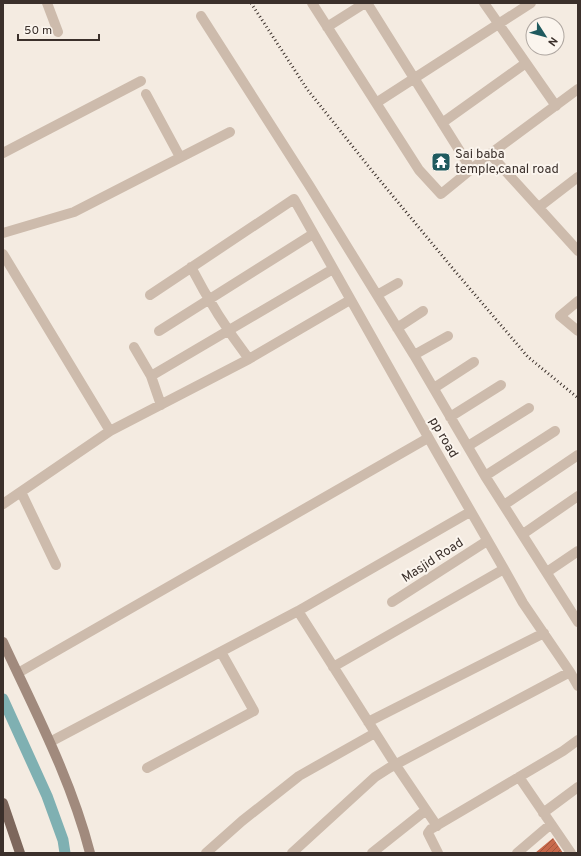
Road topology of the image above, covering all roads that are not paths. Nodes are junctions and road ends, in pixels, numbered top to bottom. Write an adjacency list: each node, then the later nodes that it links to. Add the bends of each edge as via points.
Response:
1 (47, 3): 9 (street)
2 (312, 3): 8 (street)
3 (366, 3): 8 (street); 11 (street)
4 (484, 3): 7 (street)
5 (531, 3): 7 (street)
6 (201, 16): 34 (street)
7 (498, 24): 10 (street); 11 (street)
8 (327, 27): 15 (street)
9 (58, 32)
10 (526, 63): 17 (street); 18 (street)
11 (414, 78): 15 (street); 18 (street)
12 (141, 81): 20 (street)
13 (575, 92): 16 (street); 17 (street)
14 (146, 94): 22 (street)
15 (376, 103): 23 (street, via 419,170 441,194)
16 (578, 104)
17 (556, 106): 21 (street)
18 (442, 123): 23 (street)
19 (230, 132): 22 (street)
20 (3, 153)
21 (490, 154): 23 (street); 25 (street)
22 (180, 157): 26 (street, via 74,212)
23 (471, 169)
24 (578, 177): 25 (street)
25 (539, 207): 28 (street)
26 (3, 233)
27 (313, 234): 30 (street, pp road, via 294,199); 31 (street, pp road); 35 (street)
28 (578, 251)
29 (3, 254): 55 (street)
30 (191, 267): 33 (street); 35 (street)
31 (333, 269): 36 (street, pp road); 41 (street)
32 (398, 283): 34 (street)
33 (150, 295)
34 (377, 295): 39 (street)
35 (208, 300): 40 (street); 41 (street)
36 (350, 300): 46 (street); 56 (street, pp road)
37 (578, 301): 42 (street, via 560,316)
38 (423, 311): 39 (street)
39 (397, 328): 45 (street)
40 (159, 331)
41 (228, 331): 46 (street); 48 (street)
42 (578, 331)
43 (448, 336): 45 (street)
44 (134, 347): 48 (street)
45 (414, 355): 50 (street)
46 (249, 359): 51 (street)
47 (474, 362): 50 (street)
48 (151, 376): 51 (street)
49 (501, 385): 53 (street)
50 (434, 388): 53 (street)
51 (161, 405): 55 (street)
52 (529, 408): 57 (street)
53 (450, 417): 57 (street)
54 (555, 430): 59 (street)
55 (110, 431): 60 (street)
56 (428, 438): 64 (street, pp road); 79 (street)
57 (468, 446): 59 (street)
58 (578, 455): 63 (street)
59 (486, 476): 63 (street)
60 (21, 492): 62 (street); 68 (street)
61 (578, 496): 65 (street)
62 (3, 504)
63 (504, 505): 65 (street)
64 (470, 512): 66 (street, pp road); 72 (street)
65 (523, 534): 70 (street)
66 (488, 541): 69 (street, pp road); 71 (street, Masjid Road)
67 (578, 551): 70 (street)
68 (56, 565)
69 (504, 569): 74 (street, pp road); 77 (street)
70 (547, 572): 73 (street)
71 (392, 602)
72 (298, 612): 76 (street); 77 (street)
73 (578, 622)
74 (544, 633): 78 (street, pp road); 81 (street)
75 (3, 642): 79 (main road)
76 (221, 652): 84 (street); 86 (street, via 254,711)
77 (333, 667): 81 (street)
78 (570, 672): 80 (street, pp road); 85 (street)
79 (18, 673): 84 (main road)
80 (578, 686)
81 (368, 722): 82 (street)
82 (375, 733): 85 (street); 96 (street, via 299,776)
83 (578, 740): 87 (street)
84 (50, 742): 95 (main road, via 82,822)
85 (395, 764): 90 (street); 97 (street, via 375,777)
86 (147, 768)
87 (519, 777): 91 (street); 93 (street)
88 (578, 787): 91 (street)
89 (3, 804): 94 (main road)
90 (426, 810): 93 (street); 98 (street)
91 (543, 813): 92 (street)
92 (552, 824): 100 (street); 101 (street)
93 (437, 826): 99 (street, via 428,833)
94 (20, 853)
95 (90, 853)
96 (206, 853)
97 (292, 853)
98 (372, 853)
99 (438, 853)
100 (517, 853)
101 (571, 853)

